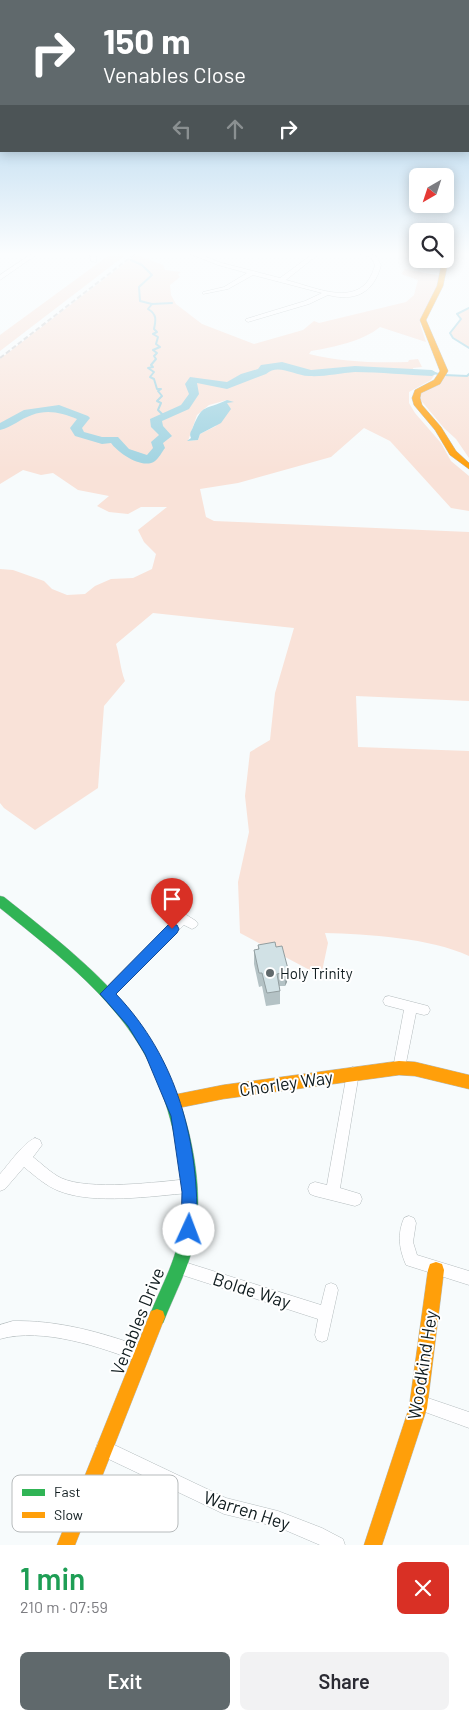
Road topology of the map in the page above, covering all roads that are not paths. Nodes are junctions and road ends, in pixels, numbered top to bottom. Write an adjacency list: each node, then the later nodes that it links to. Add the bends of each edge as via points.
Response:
1 (425, 325): 2 (street, via 443,364 443,374 436,384 418,392 418,405 453,453)
2 (469, 467)
3 (0, 901): 5 (street, Venables Drive)
4 (183, 918): 5 (street)
5 (107, 994): 12 (street, Venables Drive, via 133,1022 150,1049)
6 (389, 1001): 7 (street)
7 (411, 1007): 8 (street); 9 (street)
8 (424, 1010)
9 (399, 1068): 10 (street, Chorley Way); 11 (street, Chorley Way)
10 (353, 1073): 12 (street, Chorley Way); 18 (street)
11 (469, 1082)
12 (173, 1102): 16 (street, Venables Drive, via 180,1125)
13 (35, 1145): 14 (street)
14 (24, 1158): 15 (street); 16 (street, via 43,1174 70,1187 135,1190)
15 (0, 1184)
16 (189, 1186): 21 (street, Venables Drive, via 189,1230)
17 (316, 1189): 18 (street)
18 (332, 1194): 19 (street)
19 (354, 1199)
20 (409, 1223): 22 (street, via 406,1242 411,1260)
21 (178, 1267): 25 (street, Bolde Way); 28 (street, Venables Drive)
22 (436, 1270): 23 (street); 29 (street, Woodkind Hey)
23 (469, 1278)
24 (331, 1290): 25 (street)
25 (326, 1314): 27 (street)
26 (0, 1332): 28 (street, via 33,1329 111,1342)
27 (322, 1335)
28 (142, 1354): 31 (street, Venables Drive)
29 (419, 1403): 30 (street); 38 (street, Woodkind Hey)
30 (469, 1420)
31 (104, 1448): 32 (street, Venables Drive); 33 (street, Warren Hey)
32 (93, 1475)
33 (160, 1475)
34 (178, 1484): 37 (street, Warren Hey, via 224,1506 278,1520)
35 (71, 1532): 36 (street, Venables Drive)
36 (66, 1545)
37 (336, 1545)
38 (373, 1545)

